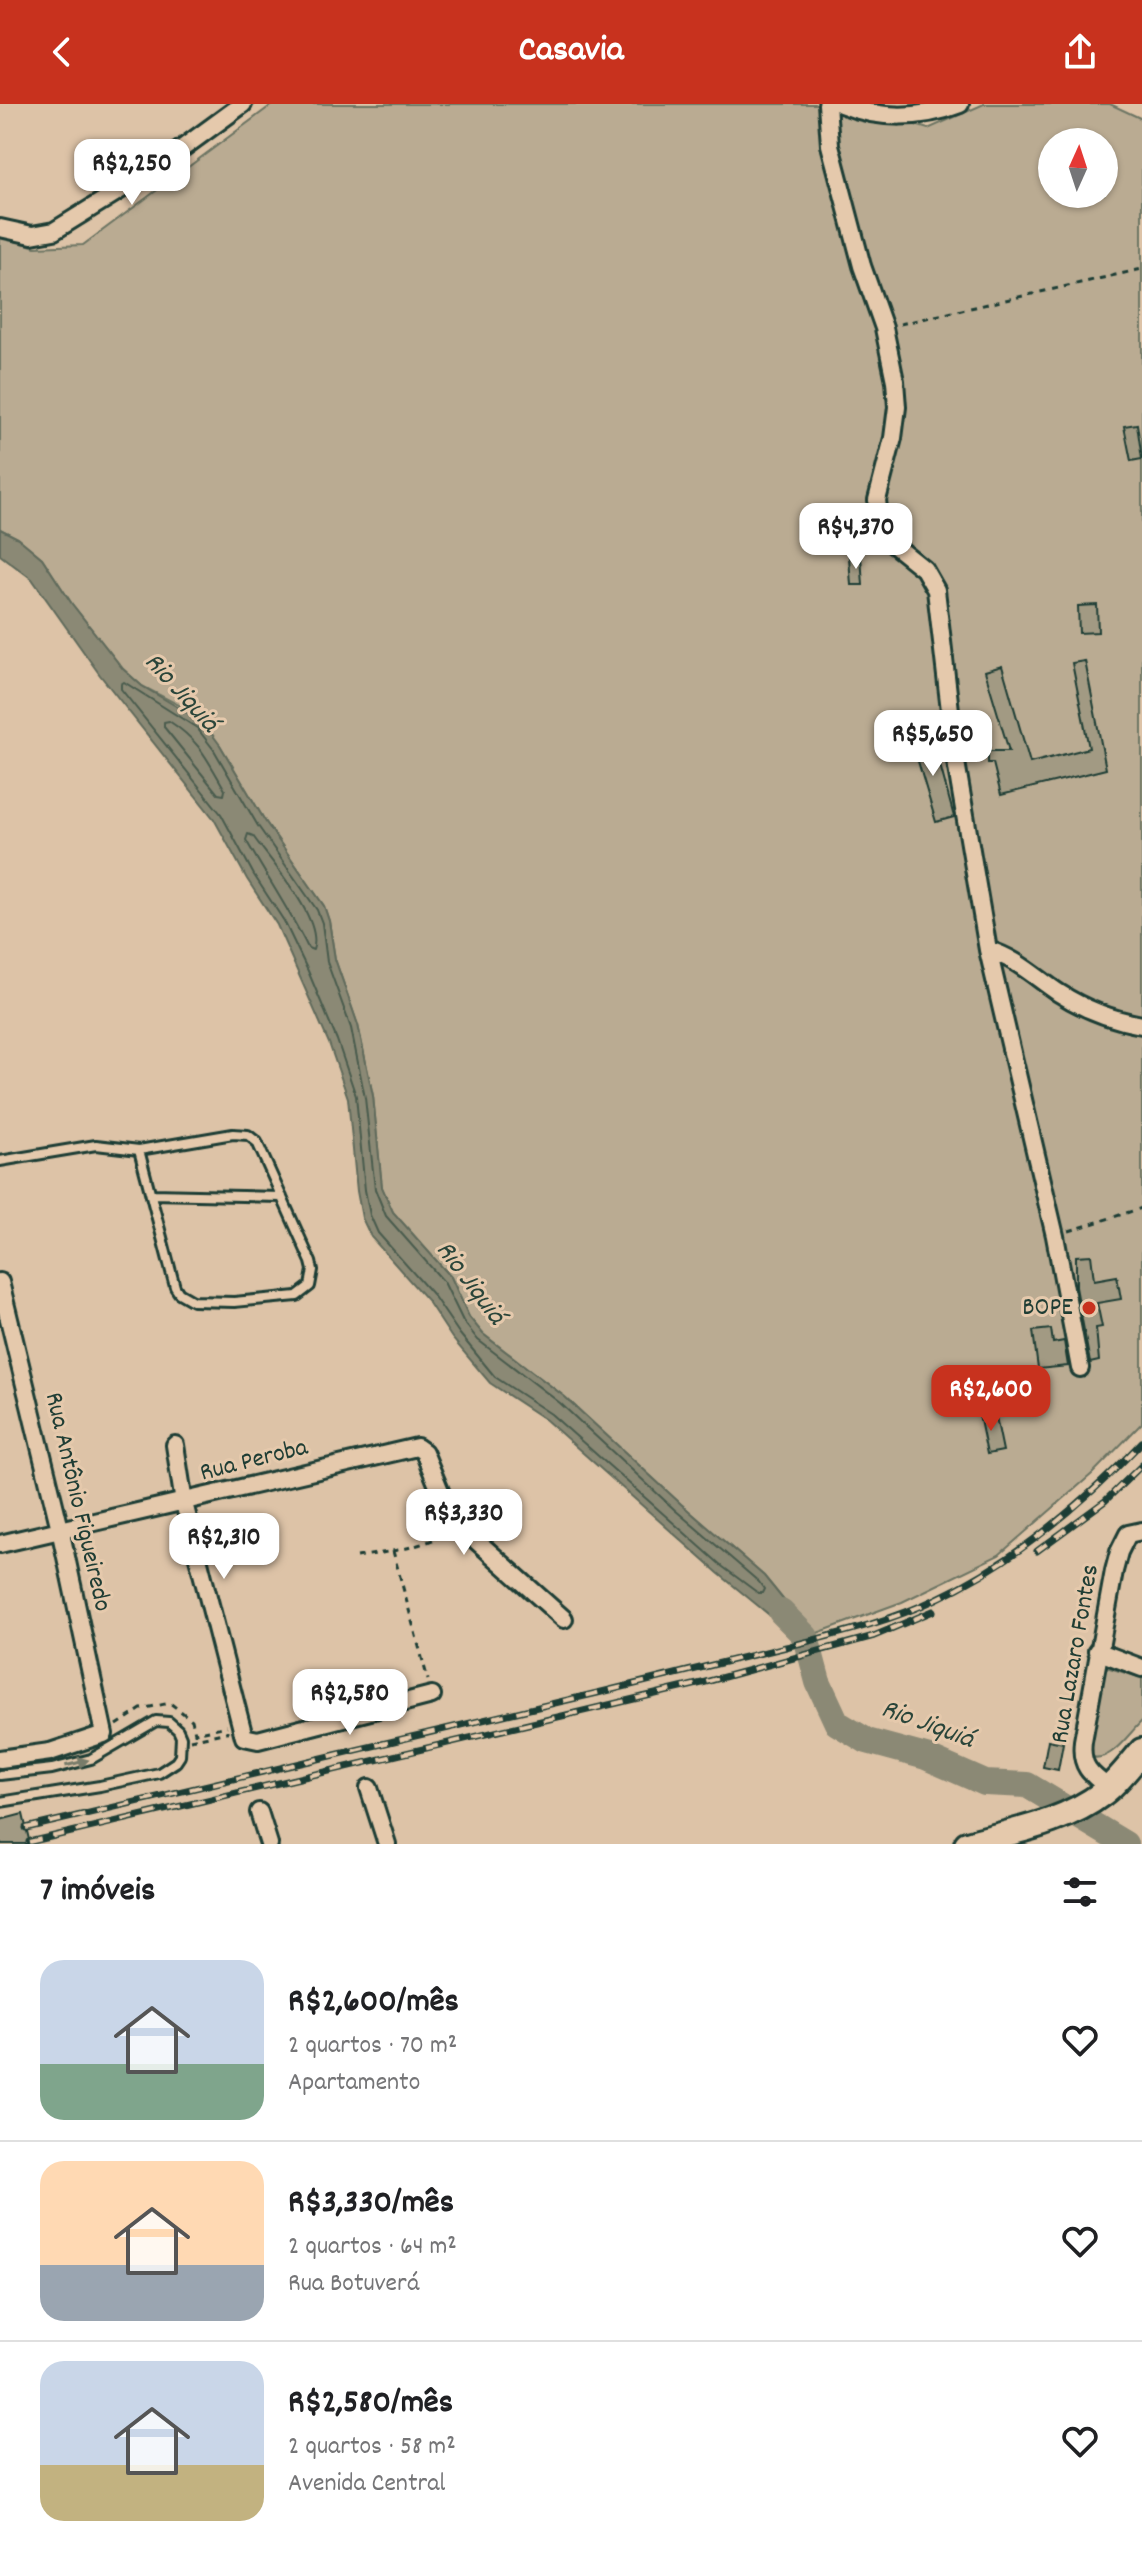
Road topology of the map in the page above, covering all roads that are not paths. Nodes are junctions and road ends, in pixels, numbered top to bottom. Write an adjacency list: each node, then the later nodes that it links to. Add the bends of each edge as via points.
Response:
1 (243, 104): 5 (street, via 154,169 54,231 32,235)
2 (827, 104): 6 (street, via 830,145 895,381 897,407 879,486 878,516 885,535 924,569 936,590 956,762)
3 (841, 104): 4 (street, via 905,116)
4 (960, 104)
5 (0, 228)
6 (988, 950): 7 (street, via 1022,965 1086,1008); 13 (street)
7 (1142, 1025)
8 (139, 1150): 9 (lane, via 96,1145); 10 (lane); 11 (lane, via 248,1135 257,1142)
9 (0, 1161)
10 (152, 1194): 11 (lane); 11 (lane, via 175,1287 200,1302 297,1296 310,1286 311,1262)
11 (282, 1197)
12 (0, 1282): 16 (street, Rua Antônio Figueiredo)
13 (1080, 1368)
14 (175, 1445): 15 (street)
15 (184, 1503): 16 (street, Rua Peroba); 19 (street, Rua Peroba, via 417,1447 460,1526); 22 (street, via 246,1739)
16 (60, 1529): 18 (street, Rua Peroba); 24 (street, Rua Antônio Figueiredo, via 104,1734 50,1752)
17 (1142, 1531): 20 (street, Rua Lazaro Fontes, via 1128,1534 1119,1552)
18 (0, 1544)
19 (564, 1619)
20 (1097, 1651): 21 (street); 27 (street, Rua Lazaro Fontes, via 1081,1752 1085,1768)
21 (1142, 1668)
22 (432, 1695)
23 (1142, 1751): 27 (main road)
24 (0, 1759)
25 (0, 1775): 28 (lane, one-way to 28, via 91,1759 156,1721 169,1722 181,1737 180,1756 159,1773)
26 (369, 1788): 32 (street)
27 (1103, 1793): 30 (main road)
28 (0, 1802)
29 (259, 1812): 31 (street)
30 (1030, 1836): 33 (main road)
31 (269, 1844)
32 (387, 1844)
33 (967, 1844)

